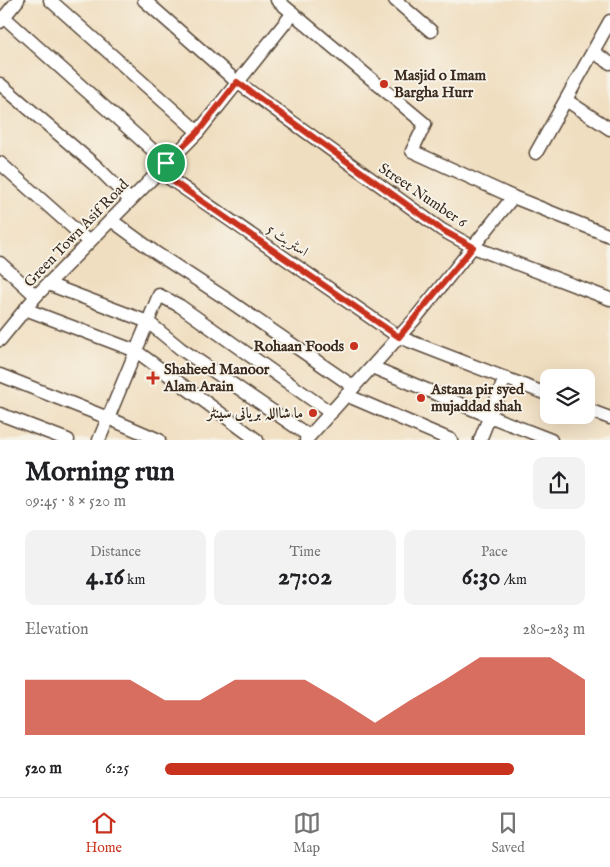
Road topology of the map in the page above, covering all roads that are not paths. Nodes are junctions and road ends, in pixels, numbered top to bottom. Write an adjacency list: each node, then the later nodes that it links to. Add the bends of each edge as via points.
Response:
1 (18, 0): 7 (street)
2 (50, 0): 16 (street)
3 (144, 0): 12 (street, Street Number 6)
4 (277, 0): 6 (street)
5 (395, 0): 9 (street)
6 (293, 13): 12 (street, Green Town Asif Road); 20 (street, via 425,124 412,151)
7 (2, 19): 19 (street, اسٹریٹ 5)
8 (610, 21): 10 (street)
9 (431, 31)
10 (593, 52): 11 (street); 14 (street)
11 (610, 63)
12 (237, 82): 16 (street, Green Town Asif Road); 25 (street, Street Number 6, via 442,230)
13 (0, 84): 21 (street)
14 (566, 100): 15 (street); 17 (street)
15 (610, 129)
16 (198, 132): 19 (street, Green Town Asif Road)
17 (536, 153)
18 (0, 162): 24 (street)
19 (162, 167): 21 (street, Green Town Asif Road); 32 (street, اسٹریٹ 5)
20 (513, 197): 23 (street); 25 (street)
21 (130, 200): 22 (street, Green Town Asif Road)
22 (111, 220): 24 (street, Green Town Asif Road); 38 (street, via 228,300)
23 (610, 236)
24 (89, 242): 27 (street, Green Town Asif Road)
25 (473, 247): 29 (street, Street Number 6); 32 (street)
26 (0, 263): 28 (street)
27 (48, 284): 28 (street, Green Town Asif Road); 31 (street)
28 (36, 296): 30 (street, Green Town Asif Road)
29 (610, 299)
30 (25, 309): 33 (street, Green Town Asif Road); 34 (street)
31 (148, 322): 34 (street); 40 (street, via 159,295 180,306); 46 (street)
32 (399, 337): 35 (street); 37 (street, اسٹریٹ 5)
33 (0, 340)
34 (136, 351): 44 (street); 50 (street)
35 (372, 367): 38 (street); 43 (street)
36 (0, 375): 44 (street)
37 (505, 378): 39 (street, اسٹریٹ 5); 43 (street)
38 (350, 391): 40 (street); 51 (street)
39 (540, 392)
40 (331, 412): 46 (street)
41 (595, 412): 45 (street)
42 (0, 414): 47 (street)
43 (490, 416): 52 (street); 53 (street)
44 (108, 418): 48 (street); 49 (street)
45 (610, 418)
46 (307, 439)
47 (68, 440)
48 (99, 440)
49 (159, 440)
50 (257, 440)
51 (450, 440)
52 (480, 440)
53 (551, 440)

